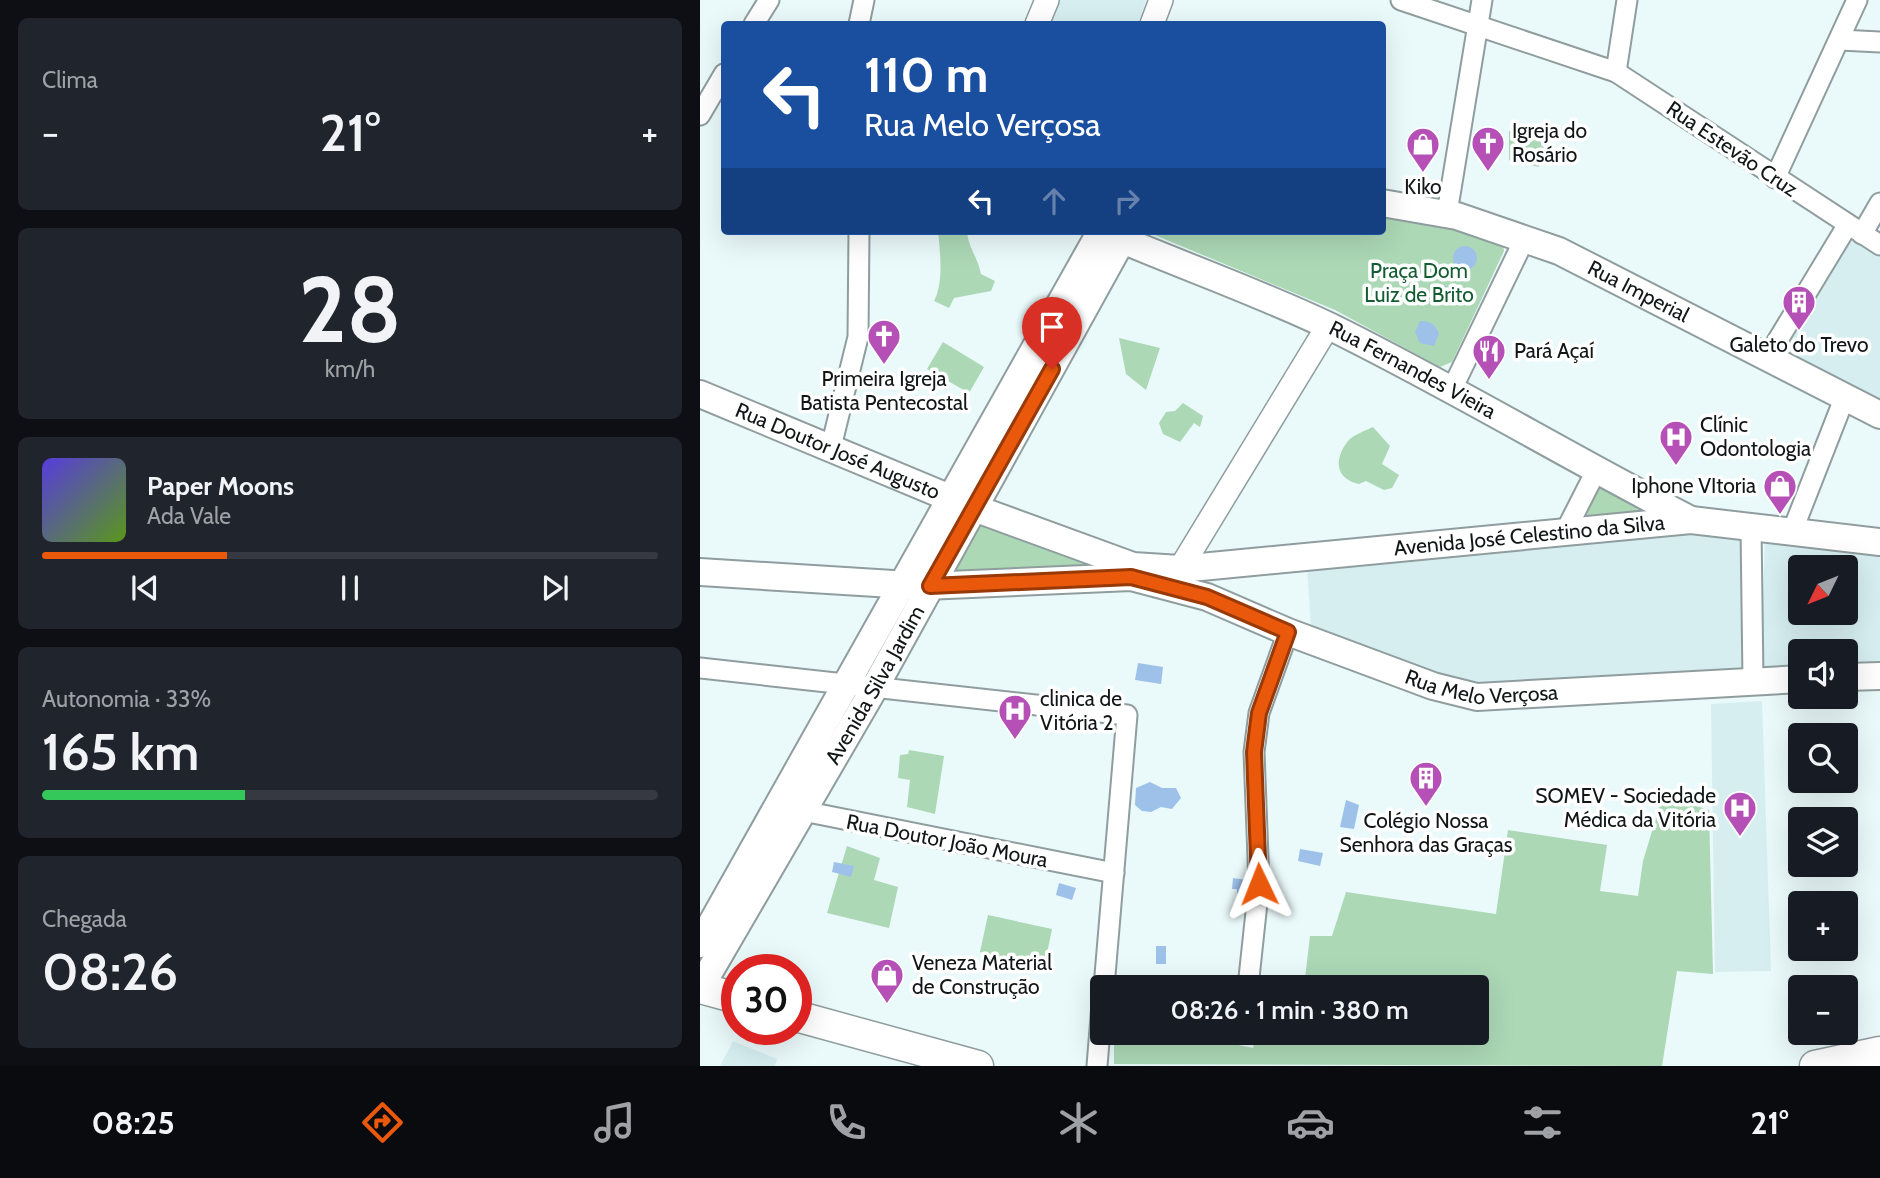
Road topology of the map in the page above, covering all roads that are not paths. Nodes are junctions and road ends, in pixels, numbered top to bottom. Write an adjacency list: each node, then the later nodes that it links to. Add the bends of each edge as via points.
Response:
1 (769, 0): 9 (street)
2 (864, 0): 10 (street)
3 (1047, 0): 11 (street)
4 (1161, 0): 12 (street)
5 (1401, 0): 13 (street, Rua Estevão Cruz)
6 (1482, 0): 13 (street)
7 (1628, 0): 16 (street)
8 (1857, 0): 14 (street)
9 (756, 21)
10 (860, 21)
11 (1038, 21)
12 (1153, 21)
13 (1476, 24): 16 (street, Rua Estevão Cruz); 22 (street)
14 (1840, 40): 15 (street); 19 (street)
15 (1880, 41)
16 (1616, 72): 19 (street, Rua Estevão Cruz)
17 (721, 79): 18 (street)
18 (700, 115)
19 (1775, 178): 23 (street, Rua Estevão Cruz)
20 (1880, 203): 23 (street)
21 (1386, 204): 22 (main road, Rua Imperial)
22 (1447, 213): 27 (main road, Rua Imperial)
23 (1855, 230): 28 (street, Rua Estevão Cruz); 30 (street)
24 (859, 235): 35 (street, via 858,337)
25 (1110, 235): 37 (main road, Avenida Silva Jardim)
26 (1116, 235): 29 (main road, Rua Fernandes Vieira)
27 (1525, 239): 30 (main road, Rua Imperial, via 1559,251); 31 (street)
28 (1880, 245)
29 (1328, 326): 31 (main road, Rua Fernandes Vieira); 46 (street)
30 (1768, 358): 33 (main road, Rua Imperial)
31 (1452, 389): 36 (main road, Rua Fernandes Vieira)
32 (700, 394): 35 (main road, Rua Doutor José Augusto)
33 (1844, 399): 34 (main road, Rua Imperial); 40 (street)
34 (1880, 415)
35 (830, 451): 37 (main road, Rua Doutor José Augusto)
36 (1596, 471): 38 (main road, Rua Fernandes Vieira); 41 (street)
37 (962, 503): 45 (main road, Rua Doutor José Augusto); 47 (main road, Avenida Silva Jardim); 48 (main road, Avenida Silva Jardim)
38 (1691, 520): 39 (main road, Avenida José Celestino da Silva); 41 (main road, Avenida José Celestino da Silva)
39 (1751, 527): 40 (main road, Avenida José Celestino da Silva); 55 (street)
40 (1792, 532): 42 (main road, Avenida José Celestino da Silva)
41 (1564, 534): 43 (main road, Avenida José Celestino da Silva)
42 (1880, 542)
43 (1212, 566): 46 (main road, Avenida José Celestino da Silva); 49 (main road, via 1203,582)
44 (700, 572): 47 (main road)
45 (1132, 572): 46 (main road); 48 (main road)
46 (1179, 578): 49 (main road, Rua Melo Verçosa)
47 (901, 585): 48 (main road); 56 (main road, Avenida Silva Jardim)
48 (930, 586): 57 (main road, Avenida Silva Jardim)
49 (1207, 597): 50 (main road, Rua Melo Verçosa)
50 (1288, 632): 55 (main road, Rua Melo Verçosa, via 1433,687 1477,697); 62 (street, via 1259,713 1254,752 1259,884)
51 (700, 668): 56 (street)
52 (1880, 676): 53 (main road)
53 (1858, 677)
54 (1788, 680): 55 (main road, Rua Melo Verçosa)
55 (1754, 681)
56 (847, 684): 57 (street); 58 (main road, Avenida Silva Jardim)
57 (874, 687): 58 (main road, Avenida Silva Jardim); 59 (street, via 1126,715)
58 (791, 808): 59 (street, Rua Doutor João Moura); 60 (main road, Avenida Silva Jardim); 63 (main road, Avenida Silva Jardim)
59 (1115, 873): 61 (street)
60 (700, 944)
61 (1105, 975)
62 (1249, 975)
63 (700, 988): 64 (main road)
64 (721, 994)
65 (812, 1020): 68 (main road)
66 (1099, 1045): 69 (street)
67 (1880, 1052): 70 (main road)
68 (978, 1066)
69 (1097, 1066)
70 (1815, 1066)

